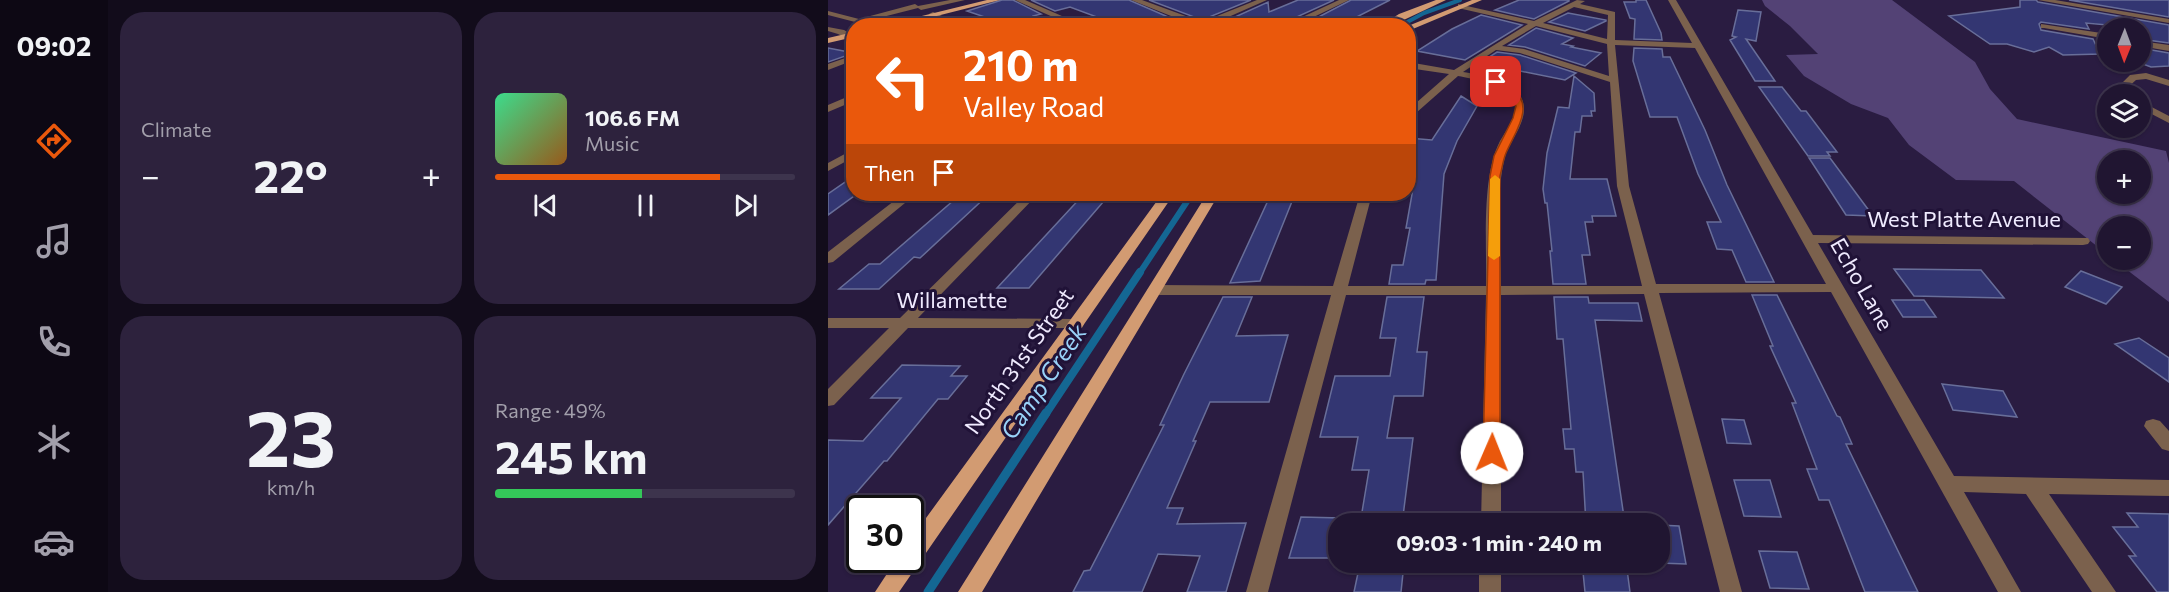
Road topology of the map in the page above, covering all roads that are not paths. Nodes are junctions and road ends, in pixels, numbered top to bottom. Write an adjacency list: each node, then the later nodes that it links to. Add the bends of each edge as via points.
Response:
1 (905, 0): 16 (street)
2 (961, 0): 18 (street)
3 (996, 0): 14 (main road)
4 (1019, 0): 21 (street)
5 (1135, 0): 22 (street)
6 (1345, 0): 24 (street)
7 (1443, 0): 25 (main road)
8 (1478, 0): 13 (main road)
9 (1672, 0): 37 (street, Echo Lane)
10 (2042, 0): 26 (street)
11 (1256, 1): 23 (street)
12 (1578, 3): 27 (street); 35 (street, via 1612,14)
13 (1461, 6): 27 (street); 28 (main road)
14 (933, 14): 19 (main road); 20 (street)
15 (828, 15): 16 (street)
16 (840, 16): 17 (street)
17 (848, 18)
18 (873, 18)
19 (917, 18)
20 (941, 18)
21 (1062, 18)
22 (1183, 18)
23 (1217, 18)
24 (1305, 18)
25 (1398, 18)
26 (2169, 21)
27 (1533, 24): 35 (street); 38 (street)
28 (1416, 26)
29 (2044, 26): 32 (street)
30 (828, 28): 31 (street)
31 (846, 35)
32 (2097, 35)
33 (846, 38): 34 (main road)
34 (828, 41)
35 (1611, 42): 37 (street); 44 (street)
36 (2151, 45): 39 (street)
37 (1699, 46): 59 (street, Echo Lane)
38 (1495, 47): 43 (street); 44 (street, via 1521,51)
39 (2169, 48)
40 (846, 60): 42 (street)
41 (1416, 66): 43 (street)
42 (828, 68)
43 (1456, 74): 49 (street); 64 (street, via 1506,88 1514,93 1520,106 1495,176)
44 (1615, 81): 66 (street, via 1623,186)
45 (2169, 82): 46 (street, via 2146,76 2133,77)
46 (2126, 84)
47 (846, 101): 48 (street)
48 (828, 109)
49 (1416, 109)
50 (2151, 110): 51 (street)
51 (2169, 120)
52 (846, 157): 53 (street)
53 (828, 168)
54 (901, 201): 61 (street)
55 (1025, 201): 67 (street)
56 (1163, 201): 69 (main road, North 31st Street)
57 (1209, 201): 65 (main road)
58 (1364, 201): 62 (street)
59 (1808, 239): 60 (street, West Platte Avenue); 63 (street, Echo Lane)
60 (2083, 241)
61 (828, 259)
62 (1340, 288): 64 (street); 65 (street); 82 (street)
63 (1836, 288): 66 (street); 73 (street, Echo Lane)
64 (1494, 289): 66 (street); 76 (street)
65 (1154, 290): 81 (main road)
66 (1650, 290): 84 (street)
67 (905, 322): 68 (street, Willamette); 69 (street, Willamette); 70 (street)
68 (828, 323)
69 (1076, 324): 77 (main road, North 31st Street)
70 (828, 400)
71 (2153, 426): 72 (street)
72 (2169, 444)
73 (1948, 484): 74 (street); 85 (street, Echo Lane)
74 (2031, 485): 75 (street); 86 (street)
75 (2169, 488)
76 (1491, 513)
77 (924, 539)
78 (900, 573): 80 (main road, North 31st Street)
79 (1490, 573): 83 (street)
80 (886, 592)
81 (969, 592)
82 (1257, 592)
83 (1490, 592)
84 (1731, 592)
85 (2010, 592)
86 (2105, 592)

